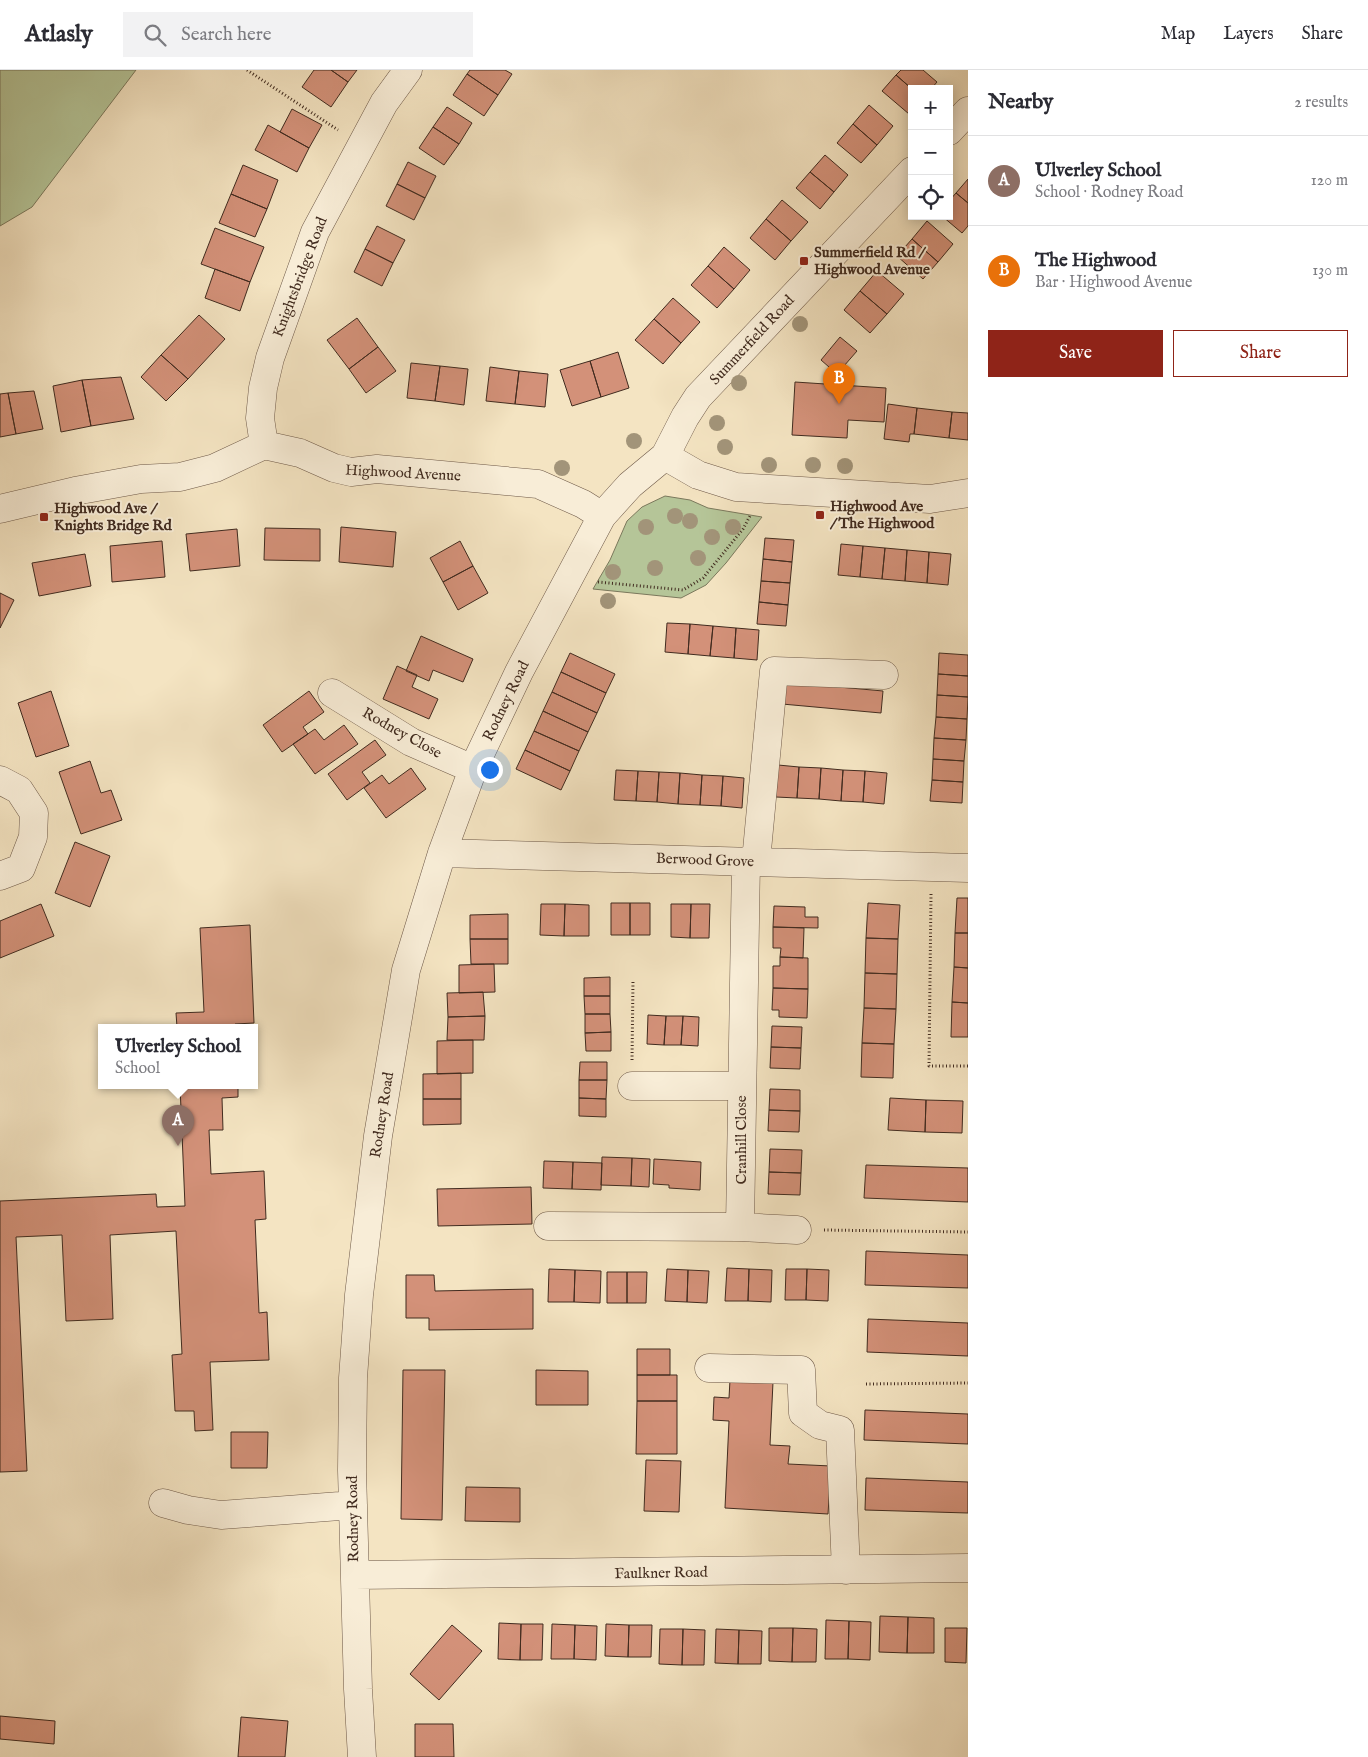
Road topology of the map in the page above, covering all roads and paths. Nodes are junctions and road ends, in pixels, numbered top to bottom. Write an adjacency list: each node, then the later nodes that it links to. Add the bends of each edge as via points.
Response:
1 (247, 70): 5 (path)
2 (408, 70): 5 (street, Knightsbridge Road, via 384,103)
3 (968, 111): 4 (street)
4 (950, 130)
5 (362, 145): 7 (street, Knightsbridge Road, via 315,232 270,358 260,418)
6 (908, 175): 8 (street, Summerfield Road, via 698,397)
7 (264, 445): 11 (street, via 215,468 180,477 141,479 94,487); 12 (street, Highwood Avenue, via 351,472 377,469 538,484)
8 (665, 456): 9 (street, via 698,475 736,488); 12 (street, Summerfield Road, via 630,484)
9 (765, 490): 10 (street, via 930,499); 13 (path, via 743,529 703,578 683,590)
10 (968, 493)
11 (0, 509)
12 (602, 516): 13 (street, Rodney Road)
13 (569, 579): 16 (street, Rodney Road, via 519,672)
14 (884, 674): 19 (street, Cranhill Close, via 774,671)
15 (332, 693): 16 (street, Rodney Close, via 411,742)
16 (473, 769): 18 (street, Rodney Road)
17 (0, 780): 22 (street, via 19,790 34,814 33,837 21,868)
18 (442, 853): 19 (street, Berwood Grove); 35 (street, Rodney Road, via 406,970 378,1136 353,1378)
19 (751, 861): 20 (street, Berwood Grove); 26 (street, Cranhill Close)
20 (931, 866): 21 (street, Berwood Grove); 24 (path, via 929,1066)
21 (968, 868)
22 (0, 876)
23 (633, 980): 25 (path)
24 (968, 1066)
25 (632, 1086): 26 (street)
26 (741, 1086): 28 (street, Cranhill Close)
27 (548, 1226): 28 (street)
28 (740, 1227): 29 (street)
29 (797, 1230): 30 (path)
30 (968, 1232)
31 (710, 1368): 37 (street, via 801,1370 804,1412 820,1425 840,1430)
32 (968, 1383): 33 (path)
33 (866, 1384)
34 (163, 1503): 35 (street, via 222,1515)
35 (353, 1505): 38 (street, Rodney Road)
36 (968, 1568): 37 (street, Faulkner Road)
37 (846, 1570): 38 (street, Faulkner Road)
38 (355, 1575): 39 (street, Rodney Road)
39 (362, 1757)

